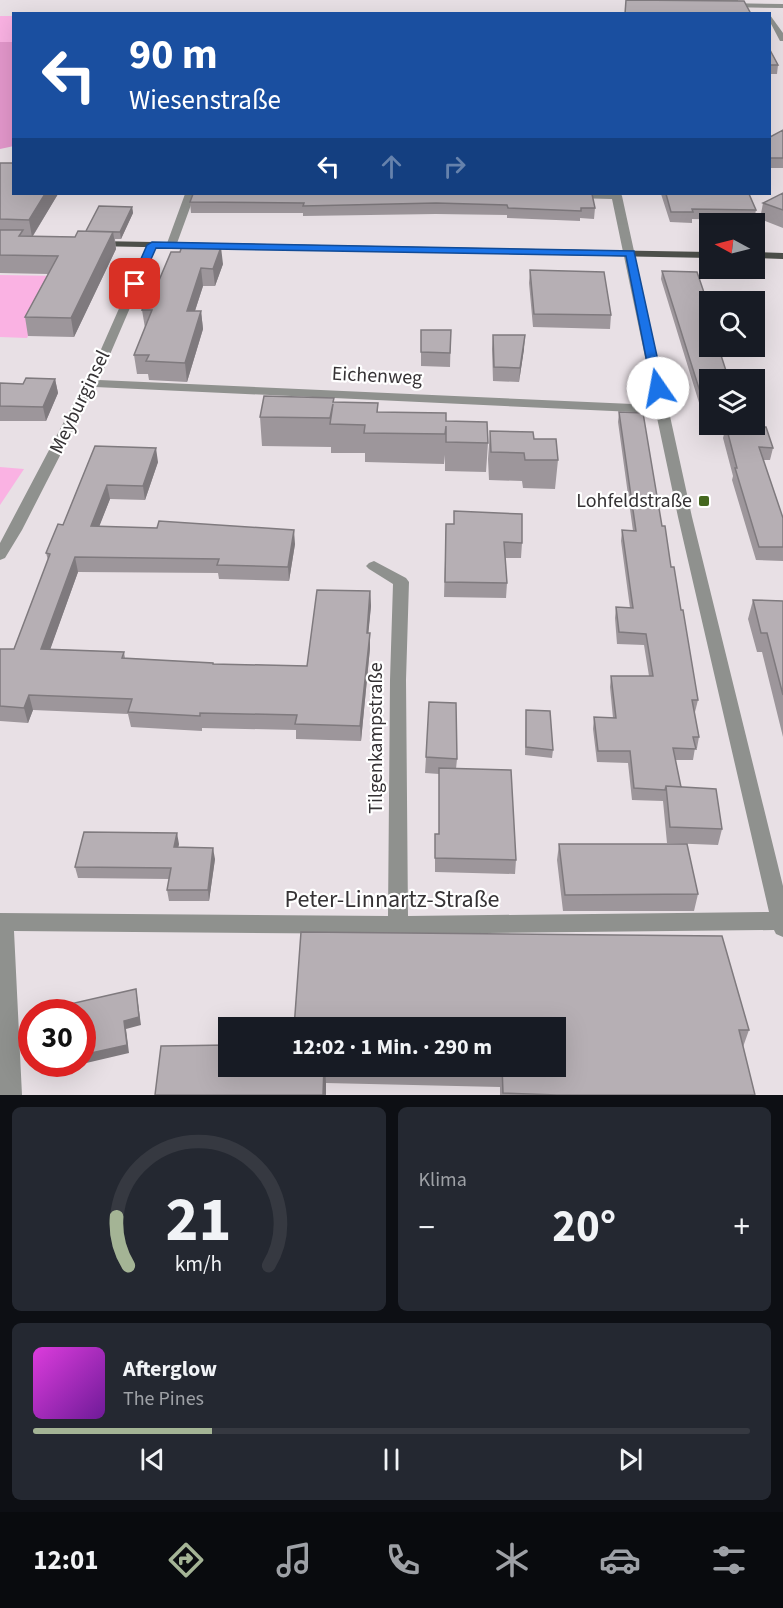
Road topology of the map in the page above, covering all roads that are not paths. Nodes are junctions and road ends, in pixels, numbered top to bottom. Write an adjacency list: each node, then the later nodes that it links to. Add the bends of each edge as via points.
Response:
1 (717, 5): 2 (street)
2 (762, 6): 3 (street); 4 (street)
3 (783, 6)
4 (766, 12)
5 (771, 20): 6 (street)
6 (781, 36)
7 (190, 195): 12 (street)
8 (559, 195): 9 (street)
9 (616, 195): 13 (street)
10 (82, 244): 11 (main road)
11 (152, 245): 12 (main road); 17 (street, Meyburginsel)
12 (171, 246): 13 (main road)
13 (630, 253): 14 (main road); 18 (street)
14 (699, 255)
15 (765, 255): 16 (main road)
16 (783, 256)
17 (90, 383): 18 (street, Eichenweg); 19 (street, Meyburginsel)
18 (662, 409): 22 (street)
19 (0, 555)
20 (374, 566): 23 (street, Tilgenkampstraße, via 401,582)
21 (2, 922): 23 (street, Peter-Linnartz-Straße); 24 (street)
22 (782, 924): 23 (street, Peter-Linnartz-Straße)
23 (398, 925)
24 (11, 1095)

